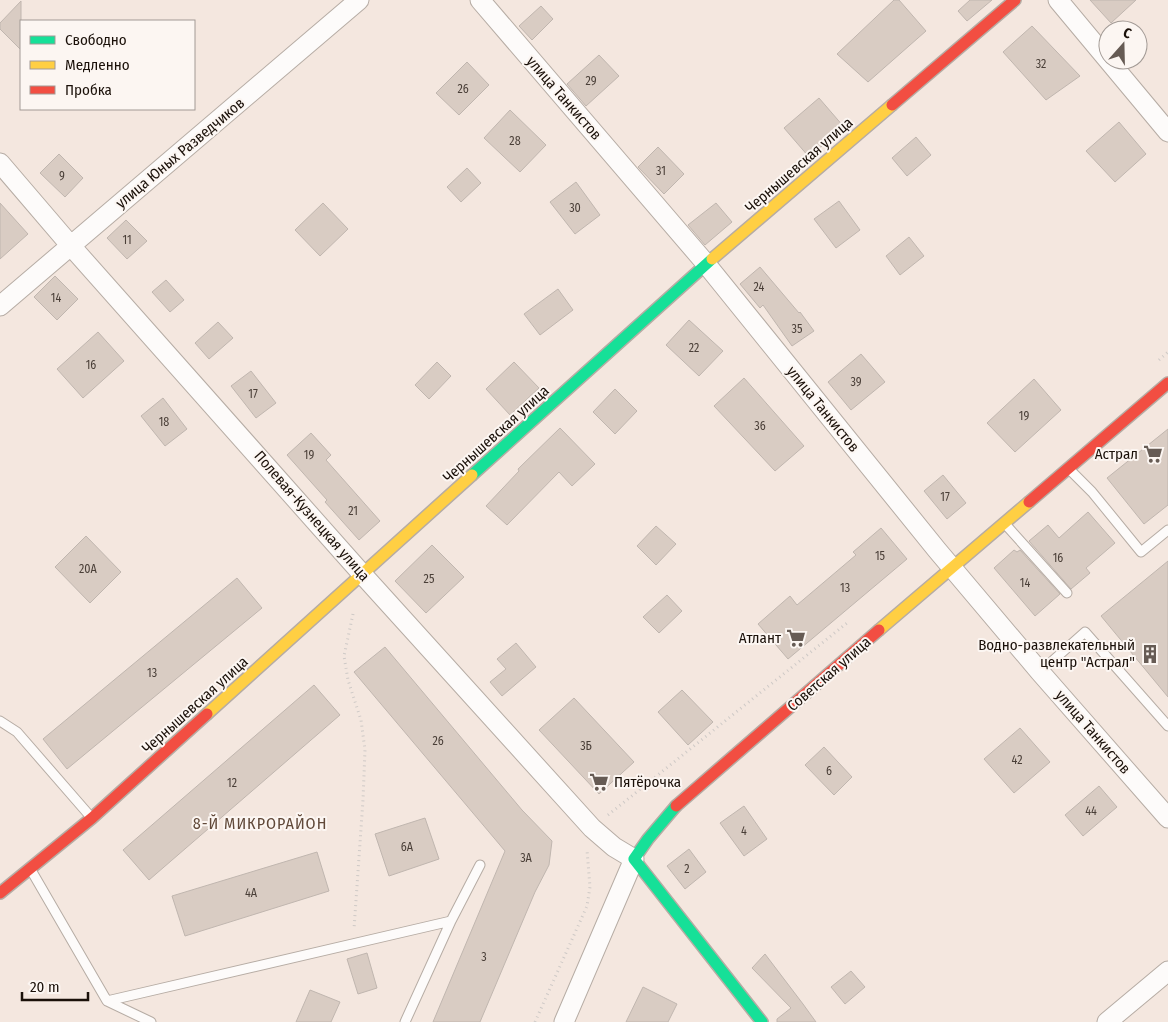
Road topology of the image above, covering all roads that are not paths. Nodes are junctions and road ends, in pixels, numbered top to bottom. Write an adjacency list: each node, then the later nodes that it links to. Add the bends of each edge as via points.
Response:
1 (359, 0): 7 (street, улица Юных Разведчиков)
2 (480, 0): 8 (street, улица Танкистов)
3 (1015, 0): 8 (street, Чернышевская улица)
4 (1058, 0): 5 (street)
5 (1168, 132)
6 (0, 163): 7 (street, Полевая-Кузнецкая улица)
7 (70, 246): 9 (street, улица Юных Разведчиков); 15 (street, Полевая-Кузнецкая улица)
8 (706, 264): 14 (street, улица Танкистов); 15 (street, Чернышевская улица)
9 (0, 306)
10 (1168, 383): 11 (street, Советская улица)
11 (1068, 468): 12 (street, Советская улица); 13 (lane, via 1141,552)
12 (1004, 523): 14 (street, Советская улица); 16 (lane)
13 (1168, 530)
14 (952, 568): 17 (street, улица Танкистов); 22 (street, Советская улица, via 679,802)
15 (363, 575): 20 (street, Чернышевская улица); 22 (street, Полевая-Кузнецкая улица, via 592,828)
16 (1068, 593)
17 (1040, 672): 19 (lane, via 1085,632); 21 (street, улица Танкистов)
18 (0, 721): 20 (lane, via 17,732)
19 (1168, 726)
20 (92, 818): 24 (street, Чернышевская улица)
21 (1168, 818)
22 (634, 859): 31 (street, Советская улица); 32 (street)
23 (480, 865): 26 (lane)
24 (29, 868): 25 (street, Чернышевская улица); 28 (lane)
25 (0, 893)
26 (451, 921): 28 (lane); 30 (lane)
27 (1168, 971): 33 (street)
28 (107, 1001): 29 (lane)
29 (152, 1022)
30 (405, 1022)
31 (564, 1022)
32 (762, 1022)
33 (1107, 1022)

